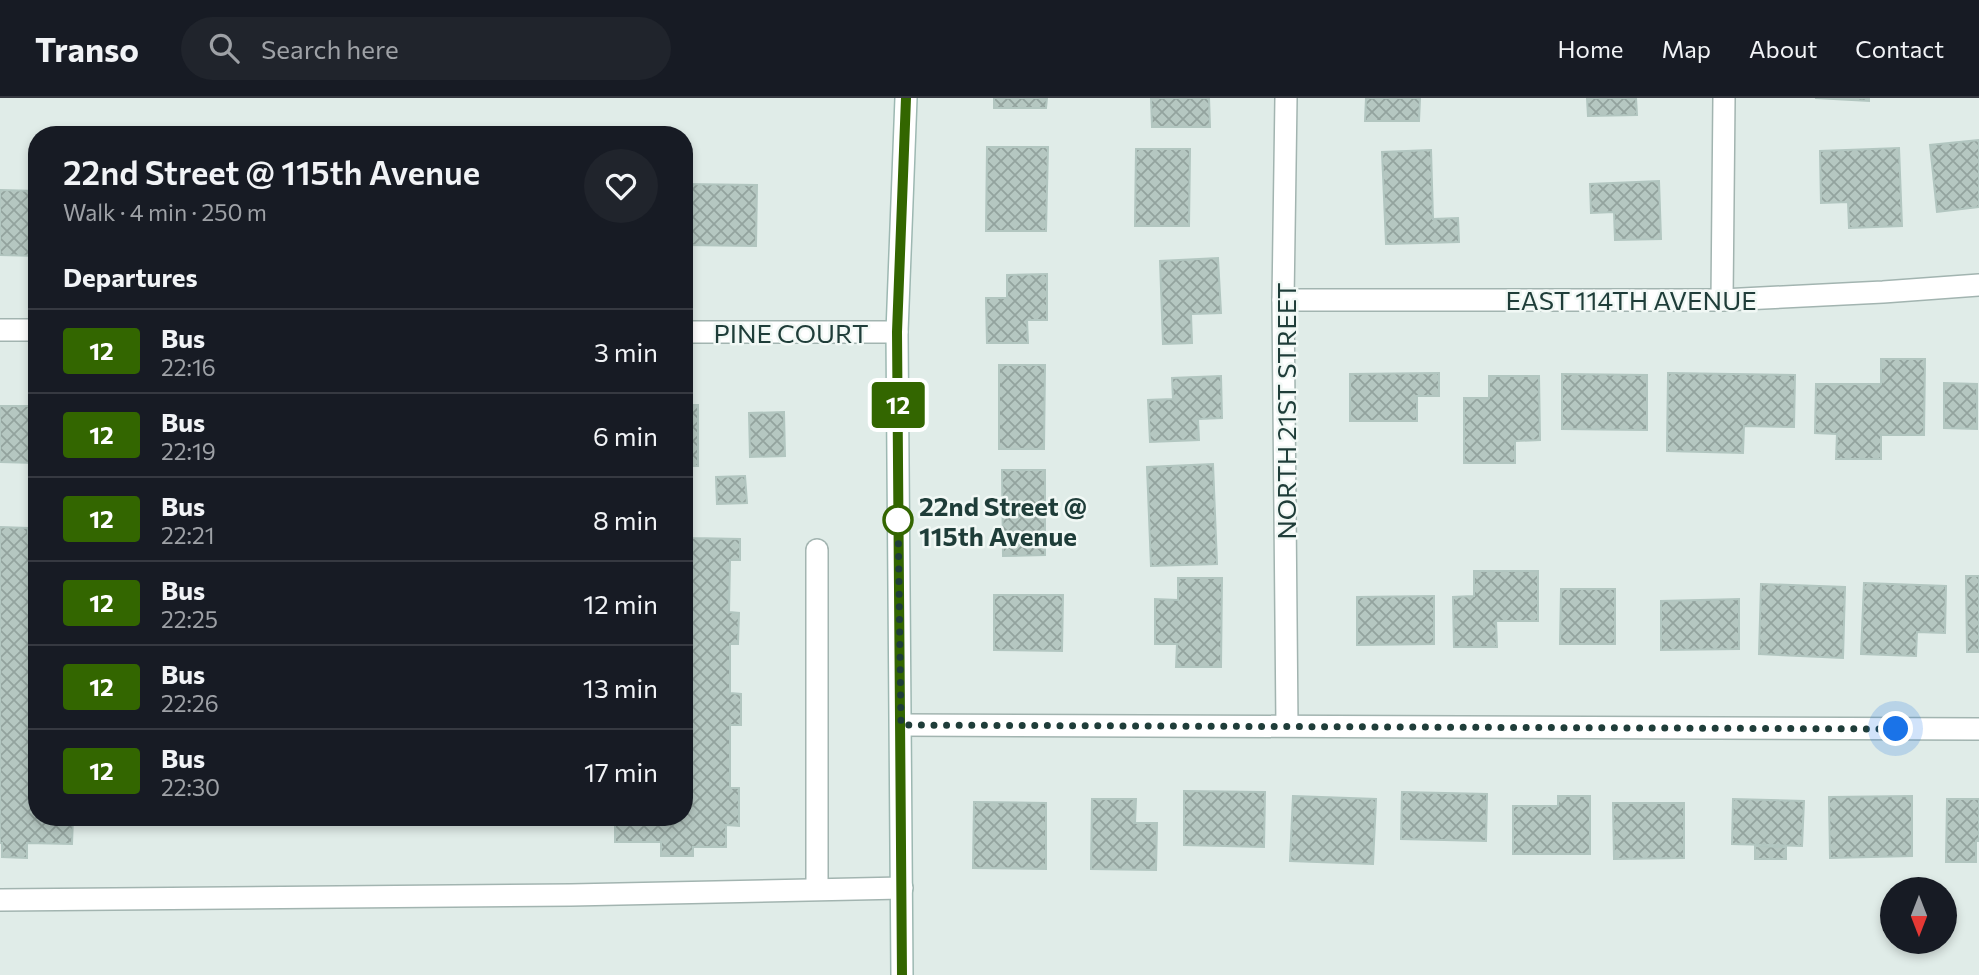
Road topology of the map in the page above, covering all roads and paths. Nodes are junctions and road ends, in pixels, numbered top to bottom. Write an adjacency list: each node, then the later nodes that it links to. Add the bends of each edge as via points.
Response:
1 (906, 98): 10 (street)
2 (1286, 98): 5 (street, NORTH 21ST STREET)
3 (1724, 98): 6 (street)
4 (1979, 285): 6 (street, EAST 114TH AVENUE)
5 (1283, 300): 6 (street, EAST 114TH AVENUE); 13 (street, NORTH 21ST STREET)
6 (1722, 300)
7 (0, 330): 8 (street)
8 (28, 330)
9 (693, 332): 10 (street, PINE COURT)
10 (897, 332): 12 (street)
11 (817, 550): 16 (street)
12 (901, 725): 13 (street); 15 (street)
13 (1287, 725): 14 (street)
14 (1979, 729)
15 (902, 888): 16 (street); 18 (street)
16 (817, 889): 17 (street)
17 (0, 900)
18 (902, 975)

